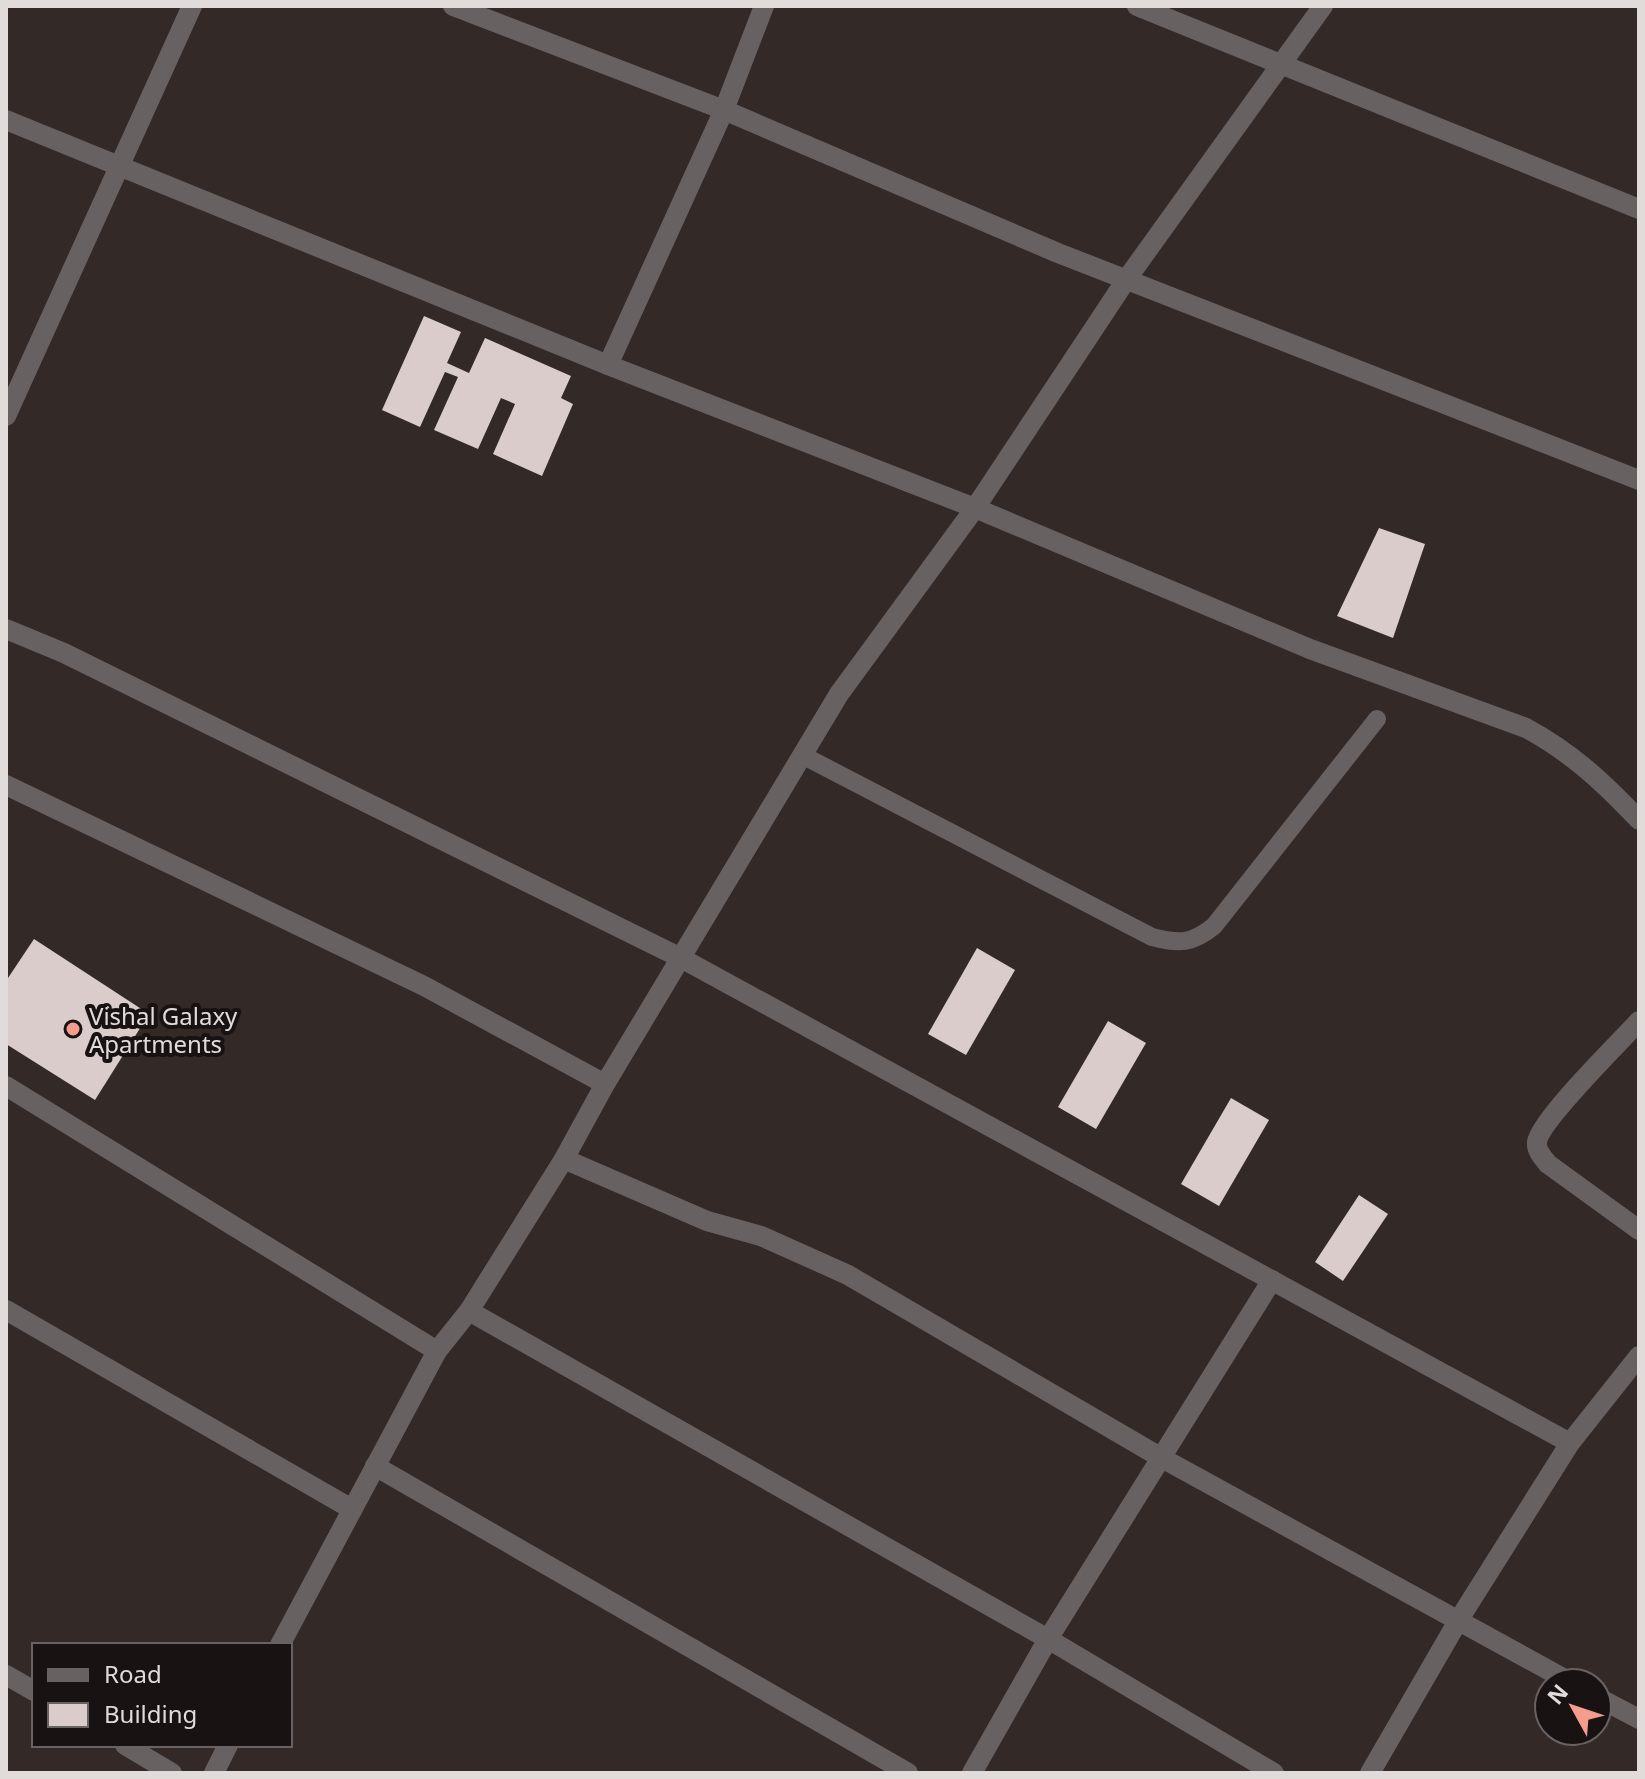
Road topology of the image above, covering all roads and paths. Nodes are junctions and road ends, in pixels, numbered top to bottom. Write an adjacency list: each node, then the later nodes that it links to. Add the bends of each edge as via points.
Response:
1 (192, 6): 9 (street)
2 (453, 6): 7 (street)
3 (764, 6): 7 (street)
4 (1137, 6): 6 (street)
5 (1323, 6): 6 (street)
6 (1284, 63): 10 (street); 11 (street)
7 (724, 110): 11 (street); 12 (street)
8 (6, 120): 9 (street)
9 (117, 165): 12 (street); 13 (street)
10 (1639, 209)
11 (1126, 280): 14 (street); 15 (street)
12 (608, 365): 15 (street)
13 (6, 416)
14 (1639, 480)
15 (975, 508): 18 (street, via 839,694); 20 (street, via 1310,649 1526,728 1591,770)
16 (6, 629): 21 (street)
17 (1377, 719): 18 (lane, via 1214,926 1196,940 1178,944 1152,937)
18 (802, 755): 21 (street)
19 (6, 785): 23 (street, via 410,979)
20 (1639, 820)
21 (681, 958): 23 (street); 27 (street)
22 (1639, 1021): 26 (street, via 1537,1141 1548,1164)
23 (605, 1084): 25 (street)
24 (6, 1086): 30 (street)
25 (564, 1159): 29 (street); 33 (street, via 848,1275)
26 (1639, 1230)
27 (1272, 1280): 32 (street); 33 (street)
28 (6, 1310): 35 (street)
29 (469, 1311): 30 (street); 37 (street)
30 (437, 1351): 34 (street)
31 (1639, 1356): 32 (street)
32 (1570, 1443): 36 (street)
33 (1160, 1457): 36 (street); 37 (street)
34 (375, 1466): 35 (street); 48 (street)
35 (350, 1508): 38 (street)
36 (1458, 1621): 39 (street); 51 (street)
37 (1048, 1639): 49 (street); 50 (street)
38 (281, 1643)
39 (1543, 1667)
40 (6, 1675): 41 (street)
41 (32, 1690)
42 (1613, 1705): 43 (street)
43 (1639, 1719)
44 (128, 1747): 46 (street)
45 (227, 1747): 47 (street)
46 (172, 1773)
47 (214, 1773)
48 (908, 1773)
49 (972, 1773)
50 (1274, 1773)
51 (1370, 1773)

